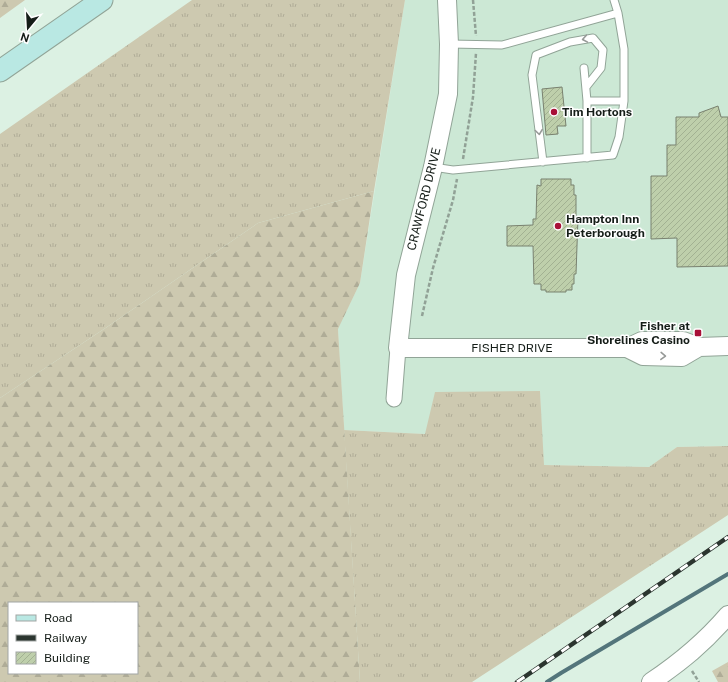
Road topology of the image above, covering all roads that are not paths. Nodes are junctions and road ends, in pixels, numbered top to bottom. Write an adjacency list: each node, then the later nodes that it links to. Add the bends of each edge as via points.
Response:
1 (102, 0): 7 (main road)
2 (447, 0): 5 (street, CRAWFORD DRIVE)
3 (614, 0): 4 (lane)
4 (618, 13): 5 (lane, via 502,45); 10 (lane, via 624,49)
5 (449, 44): 13 (street, CRAWFORD DRIVE, via 448,94)
6 (584, 68): 8 (lane)
7 (0, 71)
8 (586, 87): 9 (lane); 12 (lane, one-way to 12, via 601,68 603,50 593,38 570,42 536,55 532,75)
9 (587, 101): 10 (lane); 11 (lane)
10 (624, 101): 11 (lane, via 619,137 613,155)
11 (587, 158): 12 (lane)
12 (543, 162): 13 (lane, via 452,170)
13 (433, 167): 15 (street, CRAWFORD DRIVE, via 406,275)
14 (728, 346): 15 (street, FISHER DRIVE, via 698,348 682,341 642,341 627,348)
15 (398, 348): 16 (street, CRAWFORD DRIVE)
16 (394, 399)
17 (728, 615): 18 (street, via 712,634 679,663)
18 (651, 682)

